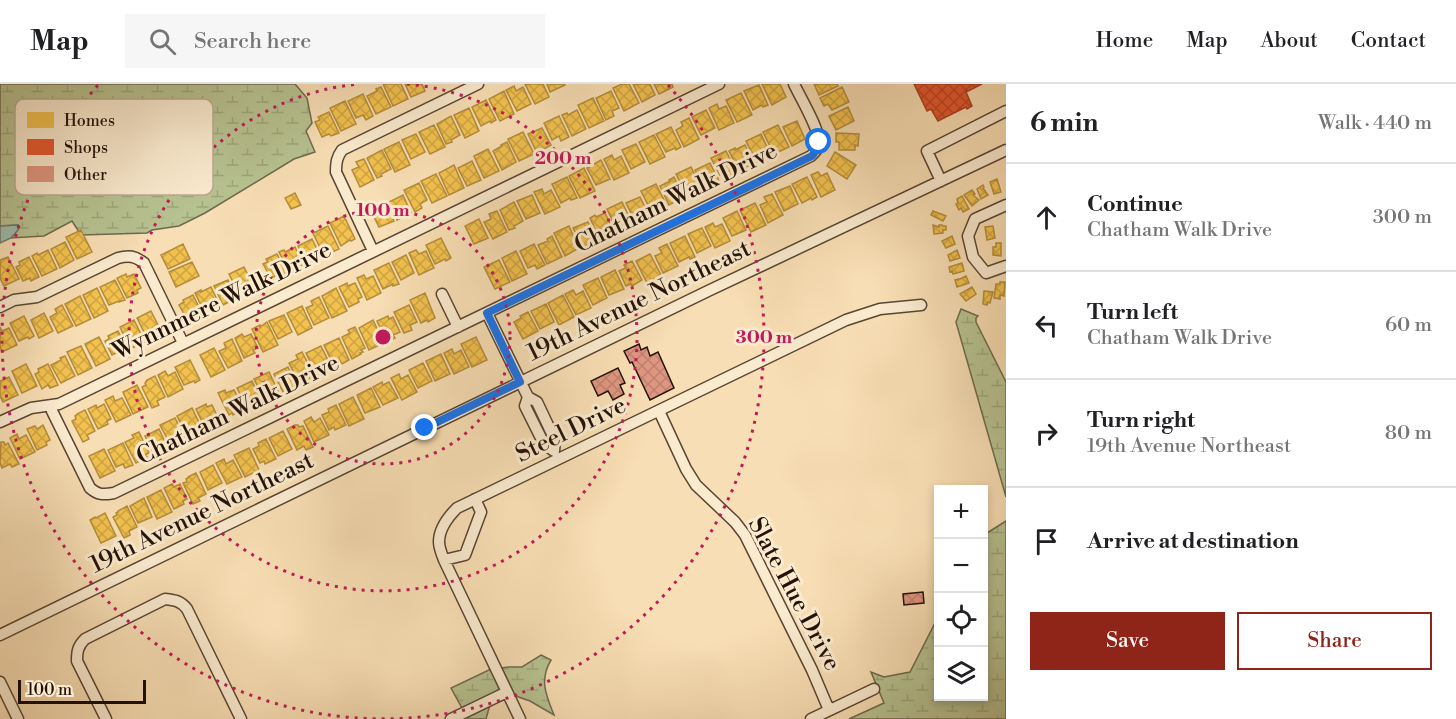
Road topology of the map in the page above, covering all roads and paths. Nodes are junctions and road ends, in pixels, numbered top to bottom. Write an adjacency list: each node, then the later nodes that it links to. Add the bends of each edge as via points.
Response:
1 (478, 84): 8 (street, via 342,150 338,156 336,172)
2 (720, 84): 8 (street, Wynnmere Walk Drive)
3 (794, 84): 13 (street, Chatham Walk Drive, via 818,133 819,142 812,156)
4 (1006, 111): 6 (street, via 927,151)
5 (1006, 150): 6 (street, 19th Avenue Northeast)
6 (941, 181): 16 (street, 19th Avenue Northeast)
7 (1006, 205): 9 (street, via 975,219 968,236 973,257 987,273)
8 (373, 251): 15 (street, Wynnmere Walk Drive)
9 (1006, 266)
10 (442, 294): 14 (street)
11 (921, 305): 18 (street, Steel Drive, via 880,309 846,320)
12 (0, 307): 15 (street, via 14,300 37,297 118,258 136,256 144,263)
13 (487, 313): 14 (street, Chatham Walk Drive); 16 (street)
14 (458, 327): 17 (street, Chatham Walk Drive, via 104,495 90,488)
15 (183, 344): 17 (street, Wynnmere Walk Drive)
16 (520, 382): 20 (street, via 528,397 525,406 544,444); 23 (street, 19th Avenue Northeast)
17 (52, 405): 19 (street, Wynnmere Walk Drive, via 31,408)
18 (659, 411): 20 (street, Steel Drive); 27 (street, Slate Hue Drive, via 696,486 745,535)
19 (0, 422)
20 (556, 455): 21 (street, Steel Drive)
21 (475, 499): 22 (street, Steel Drive, via 457,508 441,529 439,543); 22 (street, via 481,512 465,555)
22 (444, 560): 26 (street, Steel Drive)
23 (0, 634)
24 (0, 682): 28 (street)
25 (874, 689): 27 (street)
26 (507, 692): 31 (street); 32 (street, Steel Drive)
27 (829, 710): 33 (street)
28 (18, 719)
29 (106, 719): 30 (street, via 77,661 79,645 165,599 182,602 187,609)
30 (241, 719)
31 (451, 719)
32 (520, 719)
33 (811, 719)

